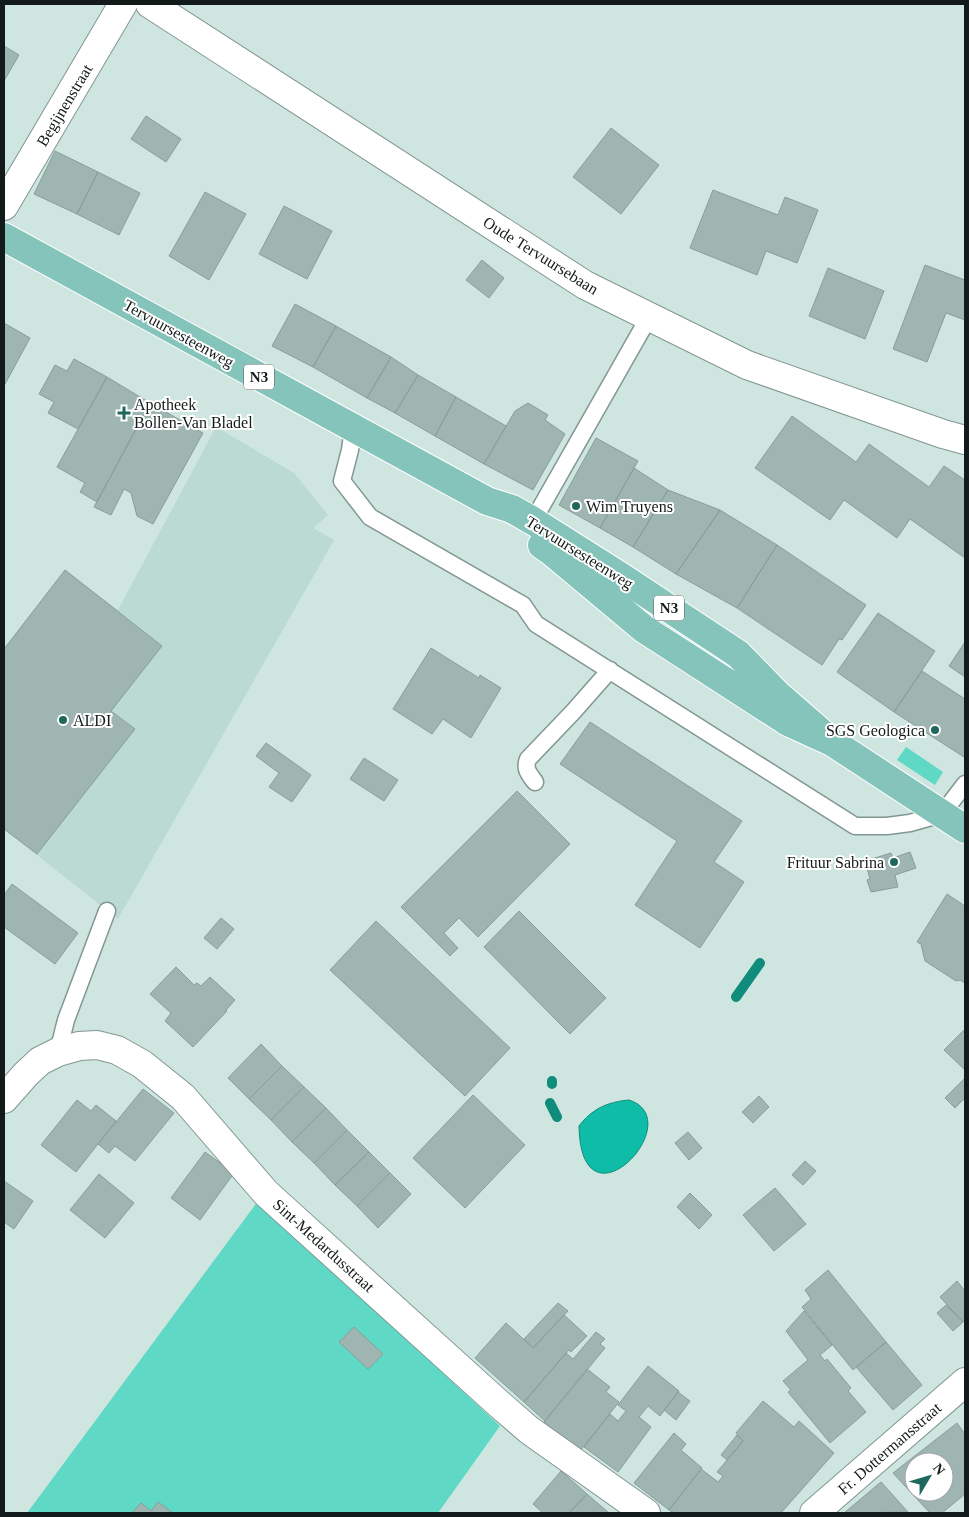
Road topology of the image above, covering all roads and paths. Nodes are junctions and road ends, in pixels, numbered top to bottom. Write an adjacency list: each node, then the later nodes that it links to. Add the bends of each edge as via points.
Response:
1 (124, 4): 3 (street, Begijnenstraat)
2 (150, 4): 5 (street, Oude Tervuursebaan, via 585,285)
3 (4, 206)
4 (4, 237): 6 (main road, Tervuursesteenweg / N3)
5 (648, 317): 7 (street, Oude Tervuursebaan, via 746,365); 9 (lane)
6 (353, 428): 8 (main road, Tervuursesteenweg / N3); 10 (lane, via 342,481 370,517 523,605 536,624)
7 (965, 440)
8 (487, 501): 9 (main road, Tervuursesteenweg / N3, via 512,509); 11 (main road, Tervuursesteenweg / N3, via 501,519 552,552 644,629 788,722)
9 (533, 521): 11 (main road, Tervuursesteenweg / N3, via 738,654 777,694)
10 (610, 670): 12 (lane, via 528,759 527,771); 14 (lane, via 855,826 910,823)
11 (832, 742): 14 (main road, Tervuursesteenweg / N3)
12 (535, 782)
13 (965, 784): 14 (lane)
14 (942, 814): 15 (main road, Tervuursesteenweg / N3)
15 (965, 829)
16 (108, 911): 17 (lane, via 66,1020)
17 (58, 1052): 18 (street, Sint-Medardusstraat, via 40,1061); 20 (street, Sint-Medardusstraat, via 98,1045 117,1050 142,1064 183,1097 266,1193 499,1404 529,1430)
18 (4, 1099)
19 (965, 1382): 21 (street, Fr. Dottermansstraat)
20 (646, 1513)
21 (814, 1513)

